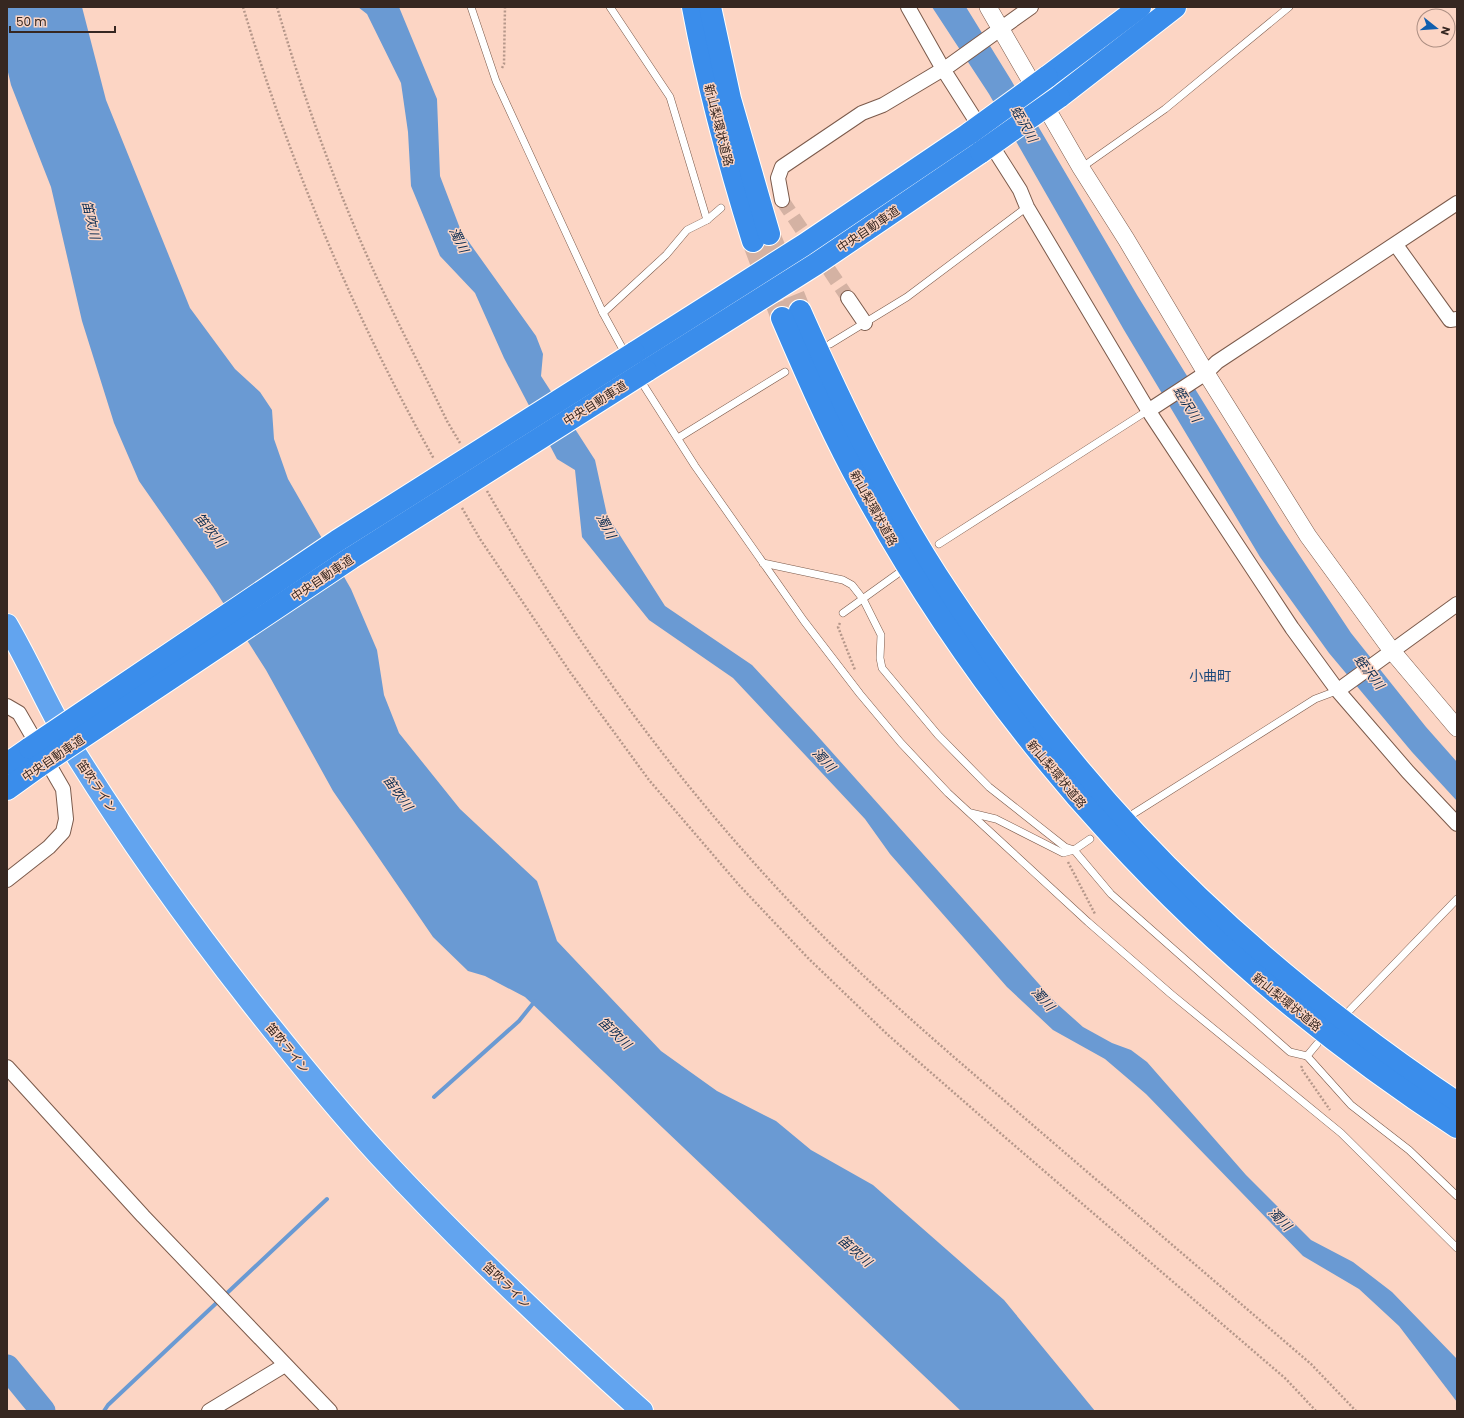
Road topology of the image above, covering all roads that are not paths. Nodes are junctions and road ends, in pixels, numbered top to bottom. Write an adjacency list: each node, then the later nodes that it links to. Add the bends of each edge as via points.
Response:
1 (471, 7): 21 (lane, via 496,81)
2 (610, 7): 18 (lane, via 670,97)
3 (693, 7): 4 (highway, 新山梨環状道路, via 731,172 761,237)
4 (710, 7)
5 (908, 7): 12 (street)
6 (988, 7): 11 (street)
7 (1031, 7): 11 (street)
8 (1140, 7): 25 (highway, 中央自動車道, bridge, via 970,133)
9 (1175, 7): 25 (highway, 中央自動車道, bridge, via 1059,97 816,264)
10 (1289, 7): 13 (lane, via 1165,109)
11 (998, 32): 12 (street); 13 (street)
12 (947, 67): 14 (street, via 883,105 862,113 782,167 774,178); 16 (street)
13 (1081, 168): 27 (street, via 1126,239)
14 (782, 200)
15 (1457, 203): 19 (street)
16 (1027, 206): 23 (lane, via 907,297); 28 (street)
17 (721, 208): 18 (lane)
18 (707, 220): 21 (lane, via 687,230 666,255)
19 (1396, 245): 22 (street, via 1450,320); 27 (street, via 1217,362)
20 (848, 298): 23 (street)
21 (603, 314): 25 (lane)
22 (1457, 319)
23 (865, 323): 24 (lane)
24 (830, 344)
25 (636, 363): 29 (lane); 41 (highway, 中央自動車道, bridge, via 351,558)
26 (785, 372): 29 (lane)
27 (1203, 375): 28 (street); 37 (street, via 1308,536)
28 (1151, 408): 30 (lane); 38 (street, via 1292,628)
29 (678, 438): 31 (lane)
30 (939, 544)
31 (763, 563): 33 (lane, via 843,580 852,585); 45 (lane, via 860,694 901,743)
32 (900, 572): 33 (lane)
33 (863, 599): 35 (lane); 49 (lane, via 880,635 882,668 938,735 989,787 1065,847)
34 (1457, 604): 37 (street)
35 (843, 613)
36 (9, 626): 63 (highway, 笛吹ライン, via 77,756 194,927 283,1042 378,1153 443,1223)
37 (1390, 653): 38 (street); 40 (street)
38 (1341, 689): 46 (lane, via 1314,699); 47 (street, via 1408,772)
39 (7, 706): 50 (street, via 19,713 63,789 66,819 63,832 49,847)
40 (1457, 728)
41 (34, 757): 42 (highway); 43 (highway, 中央自動車道); 44 (highway, 中央自動車道)
42 (7, 760)
43 (7, 764)
44 (7, 789)
45 (970, 813): 49 (lane, via 996,819 1063,853); 59 (lane, via 1171,994 1341,1133)
46 (1133, 814)
47 (1457, 824)
48 (1090, 839): 49 (lane)
49 (1074, 850): 54 (lane, via 1111,894 1290,1052)
50 (7, 880)
51 (1457, 899): 52 (lane)
52 (1350, 1010)
53 (1317, 1044): 54 (lane)
54 (1307, 1056): 58 (lane, via 1351,1105 1409,1150)
55 (7, 1068): 60 (street)
56 (1457, 1103): 57 (highway, 新山梨環状道路, via 1329,1010 1259,953 1197,896 1085,777 1040,720 948,593 906,524 831,382 791,315 814,392 851,468 888,535 972,665 1071,791 1126,853 1244,966 1371,1067)
57 (1457, 1127)
58 (1457, 1196)
59 (1457, 1248)
60 (285, 1365): 61 (street); 62 (street)
61 (209, 1411)
62 (330, 1411)
63 (642, 1411)

